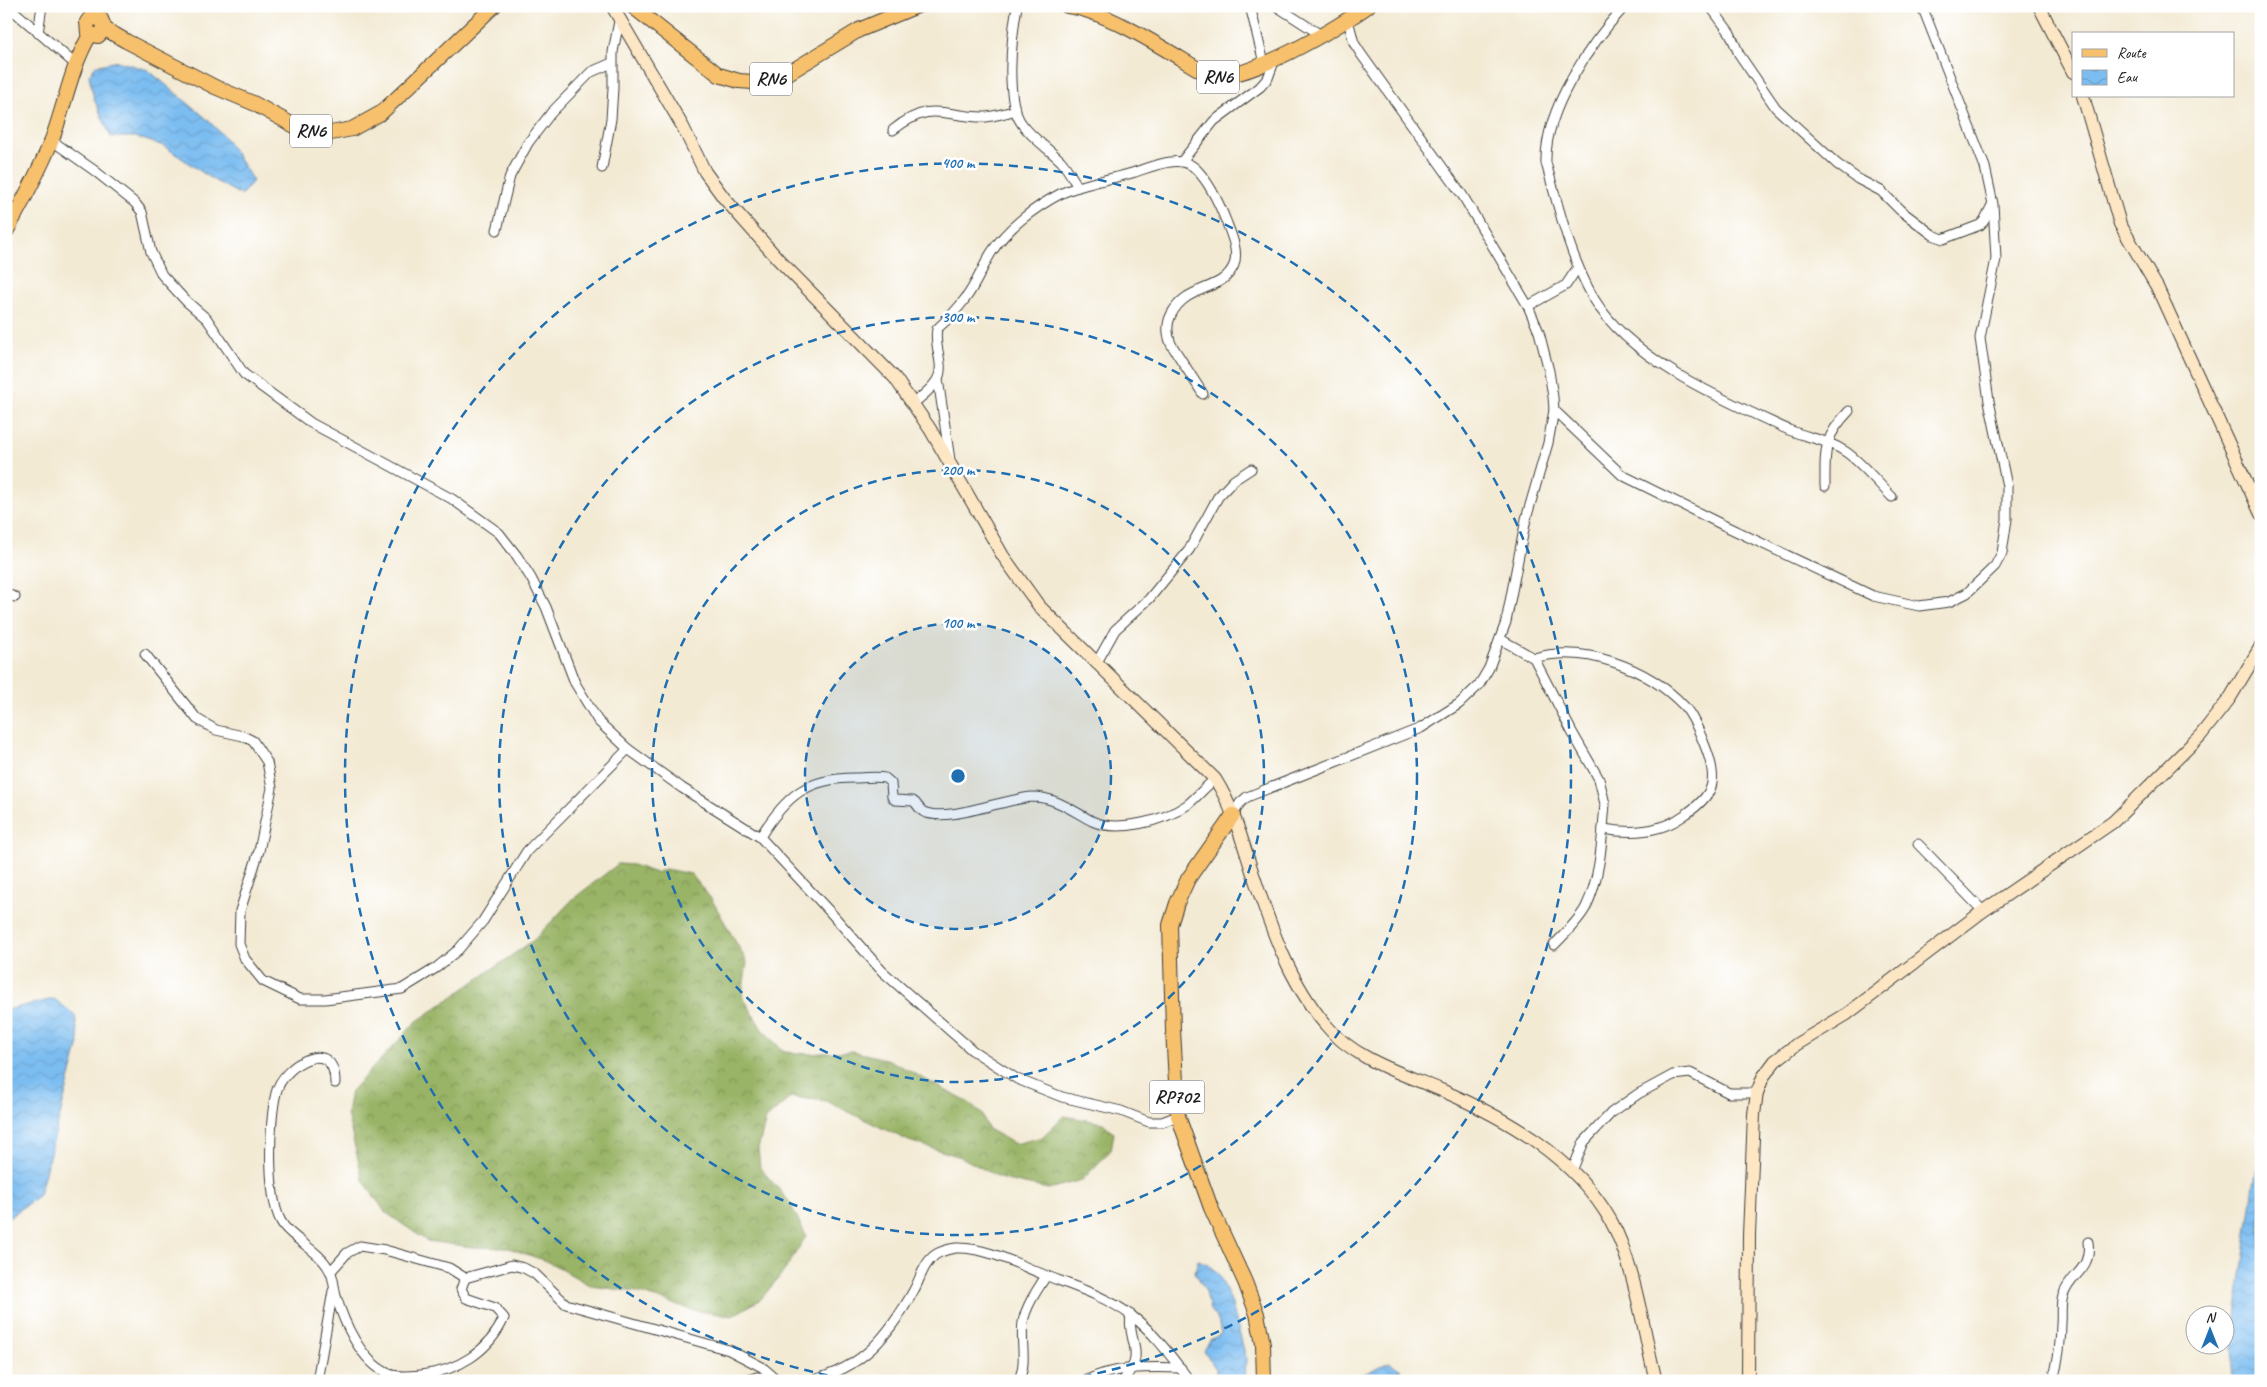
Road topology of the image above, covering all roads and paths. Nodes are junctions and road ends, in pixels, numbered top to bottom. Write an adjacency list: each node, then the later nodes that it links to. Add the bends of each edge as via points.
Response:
1 (8, 6): 20 (street)
2 (42, 6): 20 (street)
3 (494, 6): 19 (main road, RN6, via 381,113 352,129 331,133 302,130 253,103 215,88)
4 (612, 6): 18 (main road)
5 (632, 6): 6 (main road, RN6, via 719,75 753,82 790,72 859,30)
6 (917, 6)
7 (1017, 6): 28 (street, via 1011,56)
8 (1067, 6): 23 (main road, RN6, via 1117,24 1214,77 1226,77)
9 (1250, 6): 23 (street)
10 (1276, 6): 22 (street)
11 (1368, 6): 17 (main road, RN6)
12 (1626, 6): 37 (street, via 1590,48 1569,82 1546,150 1546,163)
13 (1710, 6): 34 (street, via 1776,108 1837,164 1881,191 1933,235 1943,239 1980,225)
14 (1922, 6): 34 (street, via 1985,167)
15 (2039, 6): 26 (main road)
16 (96, 12): 19 (main road, RN6); 21 (main road, RN6, via 87,22)
17 (1348, 20): 22 (main road, RN6); 40 (street, via 1354,43 1463,196)
18 (619, 21): 24 (street); 43 (main road, via 683,127 705,172 724,198 895,378)
19 (105, 28): 21 (main road, via 103,34)
20 (38, 33): 25 (street)
21 (90, 35): 25 (main road, RN6)
22 (1322, 36): 23 (main road, RN6)
23 (1269, 61): 31 (street, via 1268,78 1260,88 1214,121)
24 (612, 63): 32 (street, via 611,119); 35 (street, via 591,72 528,144 510,176)
25 (75, 64): 30 (main road, RN6)
26 (2072, 70)
27 (2084, 98): 51 (main road, via 2120,224 2157,287)
28 (1016, 110): 29 (street, via 986,117 931,111); 33 (street, via 1021,123 1062,162)
29 (893, 130)
30 (52, 140): 36 (main road, RN6); 57 (street, via 135,203 142,212 151,252 162,275 207,319 244,374 311,423 452,499 499,533 517,556 546,607 585,703 598,721)
31 (1182, 161): 33 (street); 42 (street, via 1191,164 1205,177 1222,210 1235,256 1234,265 1218,283 1196,290 1177,304 1167,326 1171,344)
32 (602, 168)
33 (1078, 187): 41 (street, via 1060,194 1016,225 991,252 966,299 937,329)
34 (1993, 204): 44 (street, via 1996,260 1980,338 2007,486 2007,519 2002,553 1995,566 1967,593 1949,602 1919,606 1873,596 1721,524 1622,475)
35 (497, 230)
36 (6, 232)
37 (1578, 267): 38 (street); 39 (street)
38 (1587, 283): 39 (street); 46 (street, via 1609,319 1652,359 1792,431)
39 (1566, 285): 40 (street)
40 (1528, 306): 44 (street, via 1549,371)
41 (938, 379): 43 (street); 47 (street)
42 (1203, 394)
43 (914, 403): 47 (main road)
44 (1554, 410): 52 (street)
45 (1849, 411): 46 (street)
46 (1827, 442): 49 (street); 50 (street, via 1847,452)
47 (951, 464): 56 (main road, via 1023,585 1039,606)
48 (1251, 469): 56 (street, via 1234,480 1218,497 1188,550 1149,599 1115,630)
49 (1825, 486)
50 (1892, 497)
51 (2261, 514)
52 (1500, 639): 55 (street); 59 (street, via 1479,685 1447,714 1421,728 1247,797)
53 (2261, 646): 63 (main road, via 2230,698 2200,736 2151,786 2113,822)
54 (145, 654): 57 (street, via 197,719 216,730 253,741 267,762 272,788 259,851 240,911 239,944 245,959 263,981 300,999 402,989 436,968 458,950 483,921 528,851)
55 (1534, 658): 60 (street, via 1599,780 1605,804); 60 (street, via 1558,654 1593,656 1614,661 1657,685 1685,706 1709,756 1713,783 1710,791 1691,811 1647,831)
56 (1096, 664): 58 (main road)
57 (628, 749): 61 (street)
58 (1215, 780): 59 (main road); 61 (street, via 1188,804 1172,813 1114,827 1104,826 1049,799 1021,798 986,808 931,814 914,802 895,800 891,783 885,778 828,780 794,794 782,805)
59 (1233, 815): 67 (main road, RP702, via 1188,879 1170,924); 68 (main road, via 1282,955 1326,1026 1344,1044 1368,1058 1474,1104 1518,1129)
60 (1603, 829): 64 (street, via 1598,865 1586,907)
61 (760, 837): 67 (street, via 882,972 972,1050 1017,1079 1062,1097 1149,1122 1162,1122)
62 (1918, 844): 63 (street)
63 (1983, 910): 66 (main road, via 1847,1014 1775,1061 1763,1077)
64 (1554, 945)
65 (335, 1083): 70 (street, via 332,1063 324,1059 315,1058 296,1065 276,1090 271,1128 273,1194 281,1222)
66 (1757, 1093): 68 (street, via 1729,1093 1690,1073 1673,1075 1611,1113 1584,1142); 87 (main road, via 1749,1235)
67 (1178, 1116): 85 (main road, RP702, via 1211,1208 1256,1314 1263,1344)
68 (1572, 1171): 86 (main road, via 1594,1195 1611,1222 1633,1284)
69 (2088, 1242): 88 (street, via 2089,1258 2066,1287 2061,1302 2060,1345)
70 (331, 1272): 72 (street, via 347,1253 360,1246 449,1268); 73 (street)
71 (1046, 1276): 74 (street, via 1104,1299); 80 (street, via 973,1250 944,1250 929,1261 894,1325 882,1339 848,1366); 81 (street, via 1025,1315 1023,1365)
72 (465, 1278): 73 (street, via 461,1290 466,1298 495,1308 504,1318 494,1336 473,1357 455,1367 422,1375 388,1374 379,1368 363,1352 348,1328); 77 (street, via 512,1265 524,1268 536,1274 566,1304 728,1350)
73 (334, 1289): 78 (street)
74 (1131, 1315): 75 (street, via 1129,1328 1136,1351); 76 (street, via 1160,1341)
75 (1131, 1368): 76 (street); 82 (street); 83 (street)
76 (1181, 1368): 84 (street)
77 (781, 1380): 79 (street, via 757,1377)
78 (317, 1381)
79 (746, 1381)
80 (809, 1381)
81 (1018, 1381)
82 (1085, 1381)
83 (1123, 1381)
84 (1190, 1381)
85 (1264, 1381)
86 (1656, 1381)
87 (1748, 1381)
88 (2052, 1381)

